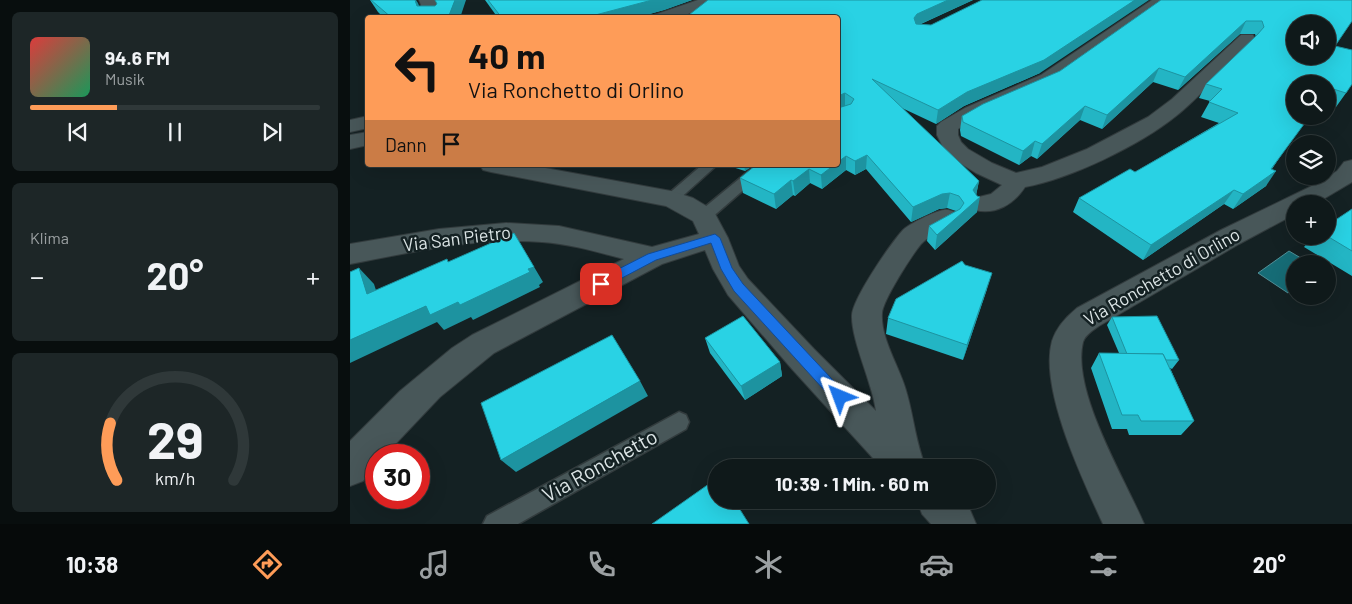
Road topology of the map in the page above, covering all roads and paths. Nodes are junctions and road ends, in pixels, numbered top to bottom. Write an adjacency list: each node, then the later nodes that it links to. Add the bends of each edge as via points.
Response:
1 (713, 0): 4 (street)
2 (1162, 0): 15 (street, via 1048,79 967,114 948,126 946,133 956,150 997,176)
3 (430, 1): 5 (street)
4 (682, 14)
5 (433, 15)
6 (1247, 39): 15 (street, via 1158,120 1087,157 1029,180)
7 (365, 123): 8 (street)
8 (350, 126)
9 (365, 139): 10 (street)
10 (350, 142)
11 (502, 167): 16 (street)
12 (708, 167): 16 (lane)
13 (763, 167): 19 (lane, via 740,184)
14 (1352, 167): 29 (street, Via Ronchetto di Orlino, via 1328,187 1230,237 1076,326 1068,340 1065,370 1100,476)
15 (1016, 181): 17 (street, via 1009,195)
16 (671, 198): 19 (street, via 684,204)
17 (984, 204)
18 (946, 218): 24 (street, via 913,236 871,298 867,313 868,328 890,392)
19 (709, 227): 21 (street); 23 (street, via 738,287)
20 (350, 254): 21 (street, Via San Pietro, via 446,237 508,231 561,235)
21 (652, 257): 25 (street, via 459,359 403,408)
22 (679, 422): 27 (lane, Via Ronchetto)
23 (901, 459)
24 (905, 459)
25 (350, 468)
26 (944, 509): 28 (street)
27 (496, 524)
28 (956, 524)
29 (1124, 524)

